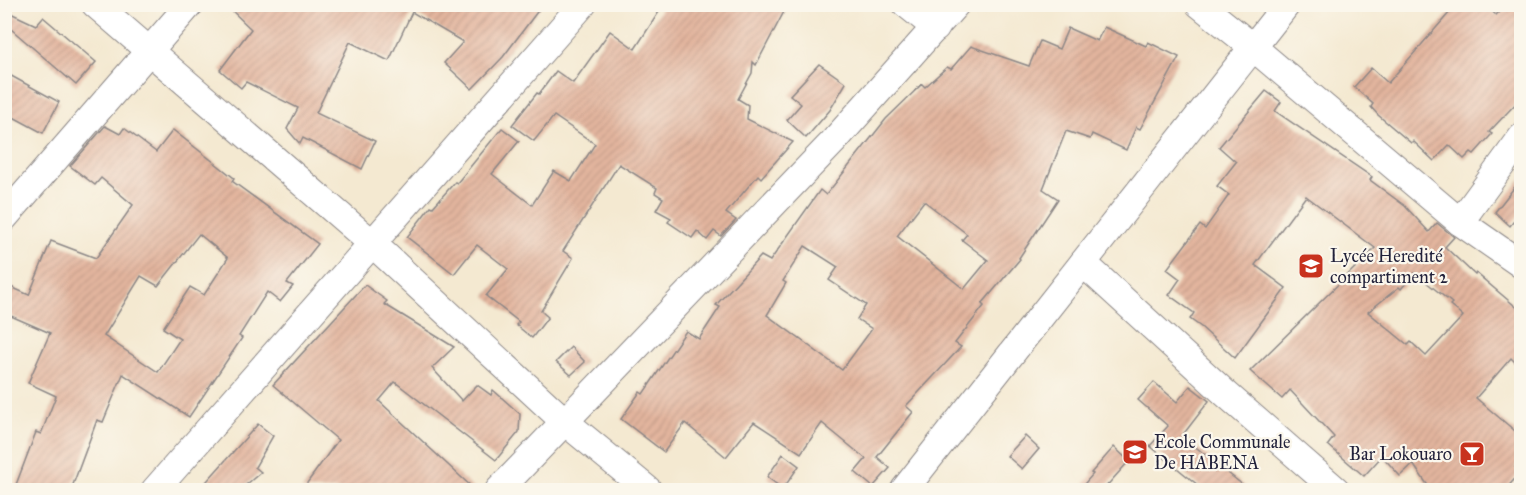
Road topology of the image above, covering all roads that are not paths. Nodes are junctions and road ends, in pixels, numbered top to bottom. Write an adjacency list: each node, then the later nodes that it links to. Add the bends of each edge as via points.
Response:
1 (95, 4): 10 (street)
2 (190, 4): 10 (street)
3 (583, 4): 14 (street)
4 (906, 4): 8 (street)
5 (956, 4): 8 (street)
6 (1199, 4): 9 (street)
7 (1287, 4): 9 (street)
8 (936, 28): 17 (street, via 833,142)
9 (1254, 48): 13 (street); 15 (street)
10 (149, 51): 12 (street); 14 (street)
11 (1521, 137): 13 (street)
12 (4, 218)
13 (1460, 222): 16 (street)
14 (373, 244): 17 (street); 18 (street)
15 (1083, 264): 21 (street); 22 (street)
16 (1521, 265)
17 (564, 421): 19 (street); 20 (street)
18 (155, 490)
19 (499, 490)
20 (648, 490)
21 (904, 490)
22 (1336, 490)

